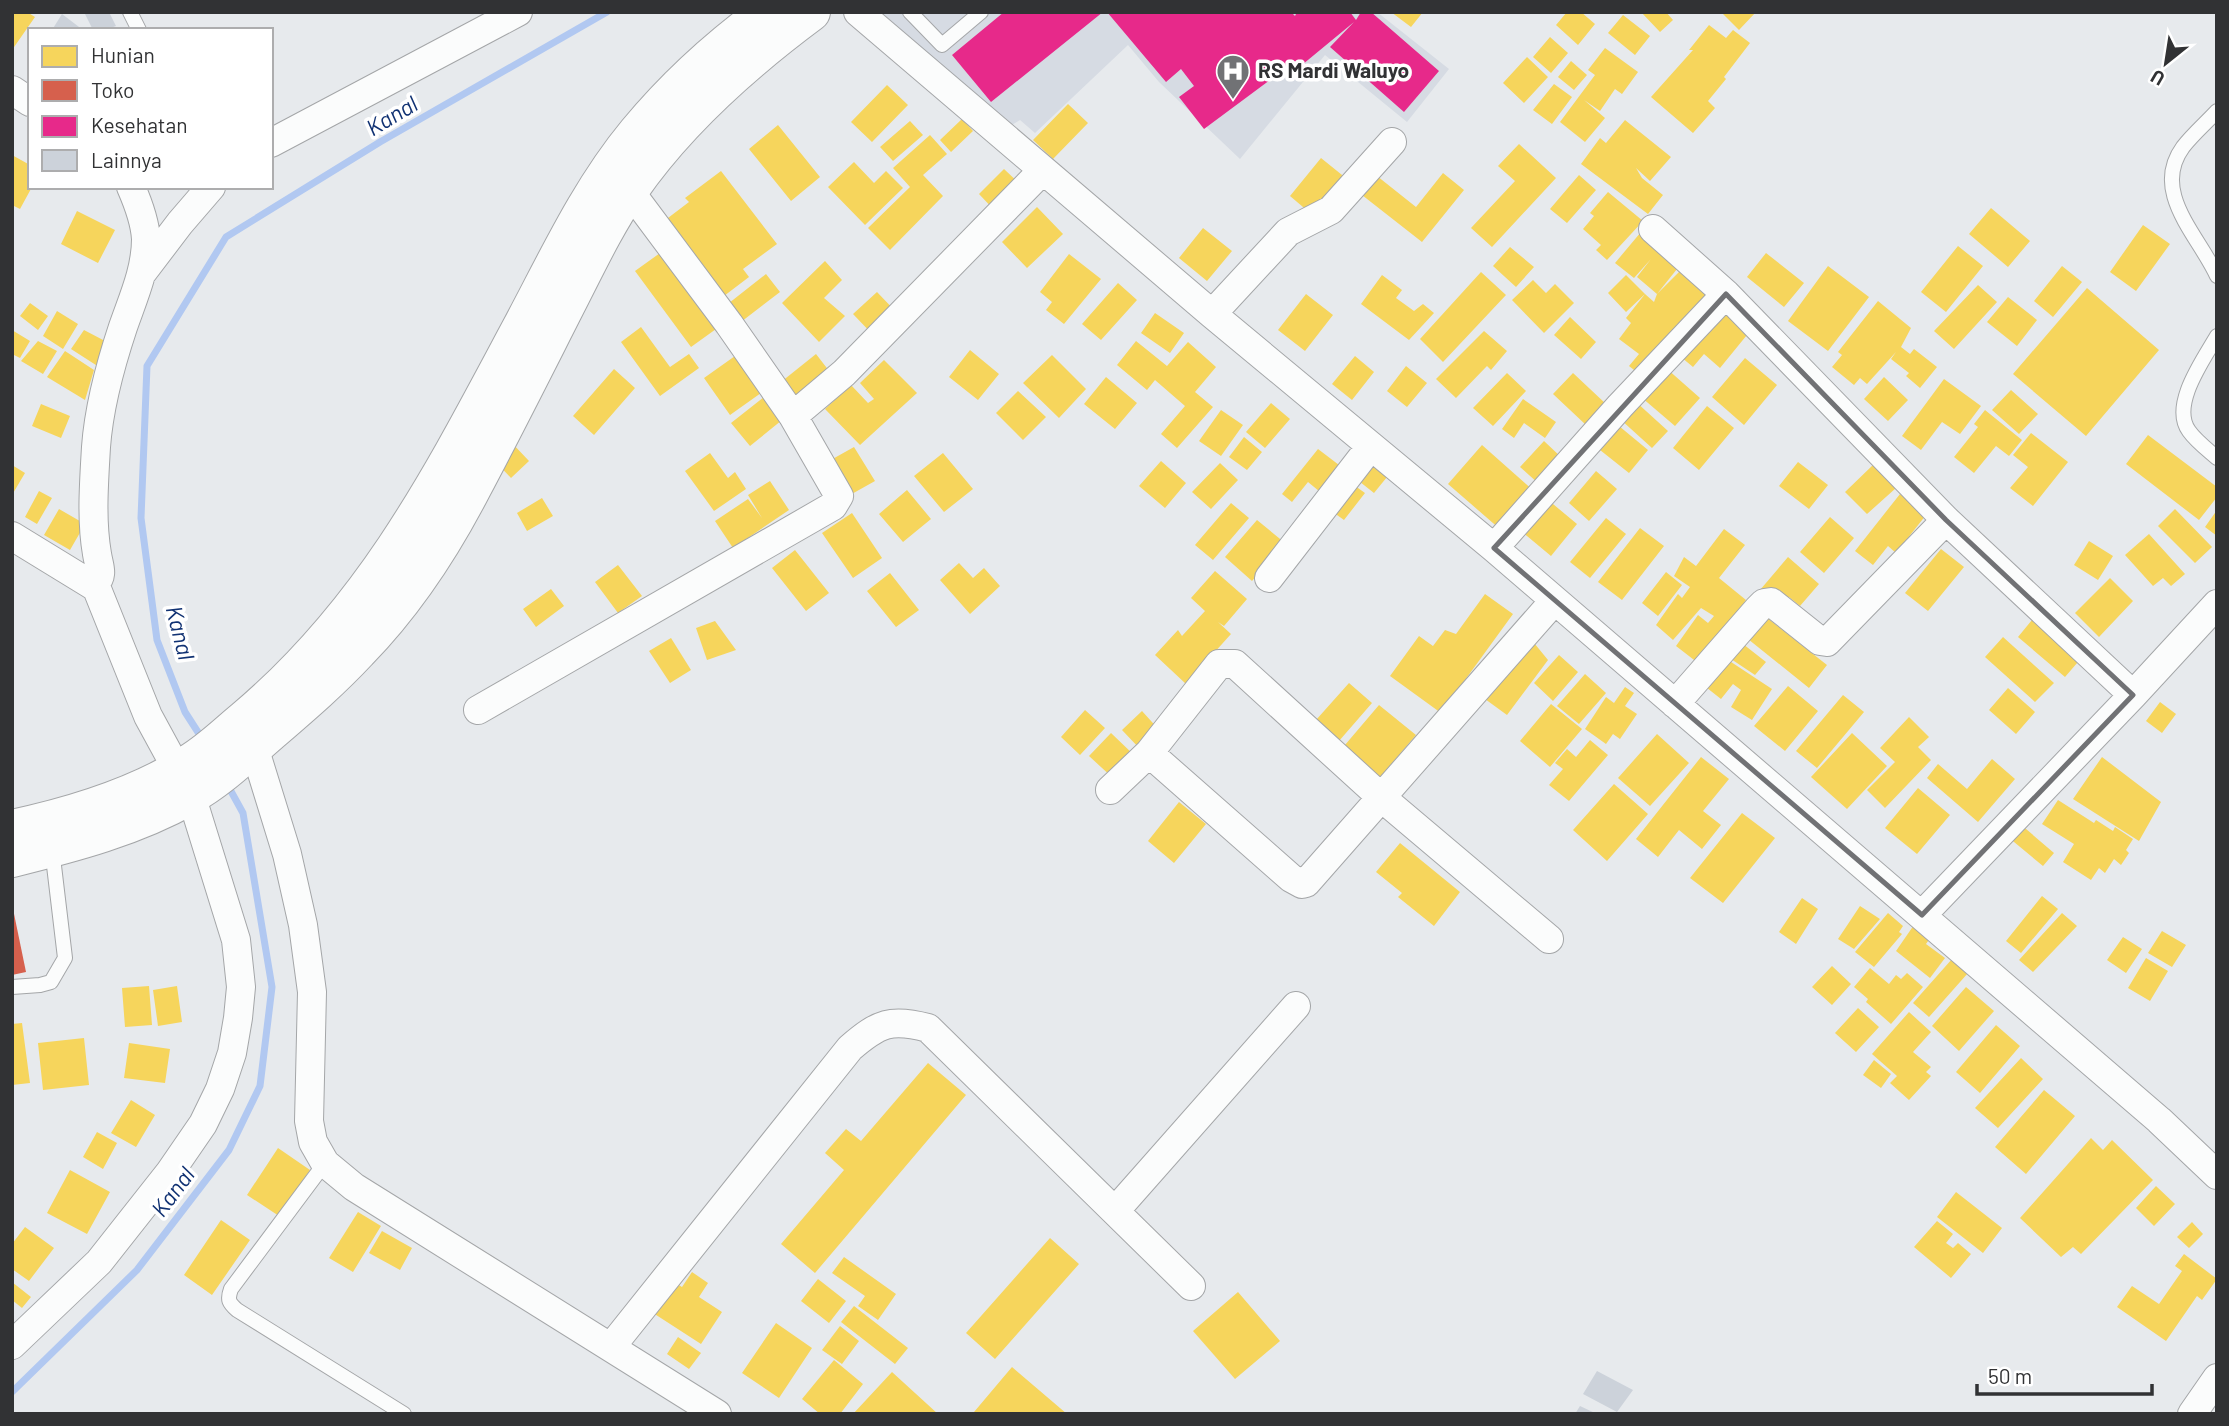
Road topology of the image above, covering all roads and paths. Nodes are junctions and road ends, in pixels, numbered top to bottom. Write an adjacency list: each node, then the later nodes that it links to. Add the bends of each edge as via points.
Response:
1 (130, 12): 8 (lane)
2 (518, 12): 16 (street)
3 (767, 12): 14 (highway, via 709,57)
4 (811, 12): 14 (highway, via 735,74)
5 (858, 12): 10 (street)
6 (909, 12): 9 (lane)
7 (981, 12): 9 (lane)
8 (138, 28)
9 (942, 46): 10 (lane)
10 (920, 66): 17 (street)
11 (12, 90): 12 (street)
12 (28, 101)
13 (2217, 111): 23 (lane, via 2182,149 2171,186 2176,205)
14 (671, 118): 20 (highway, via 655,156); 41 (highway, via 636,135 600,187 442,476 375,580)
15 (1392, 142): 25 (street, via 1331,210 1288,232)
16 (273, 143)
17 (1042, 170): 25 (street); 27 (street, via 844,373)
18 (132, 189): 22 (street, via 146,237)
19 (209, 189): 22 (street)
20 (629, 190): 27 (street); 41 (highway, via 471,491 439,547 394,610 360,650)
21 (1653, 229): 24 (street)
22 (142, 273): 34 (street, via 103,394 94,504 101,571)
23 (2217, 276)
24 (1726, 294): 30 (street); 32 (street)
25 (1212, 314): 28 (street)
26 (2217, 336): 29 (lane, via 2192,381 2183,415 2188,430)
27 (793, 416): 39 (street, via 839,496 837,502)
28 (1371, 446): 32 (street); 33 (street)
29 (2217, 458)
30 (1946, 520): 37 (street); 38 (street, via 1827,642 1819,641 1767,602)
31 (12, 536): 34 (street)
32 (1494, 548): 35 (street)
33 (1269, 578)
34 (95, 584): 41 (street, via 144,707)
35 (1554, 601): 38 (street); 43 (street)
36 (2217, 604): 37 (street)
37 (2133, 695): 47 (street)
38 (1675, 704): 47 (street)
39 (478, 710)
40 (1149, 753): 42 (street); 43 (street, via 1302,884); 43 (street, via 1219,664 1228,662)
41 (215, 760): 44 (highway, via 85,809); 45 (highway, via 120,827); 51 (street, via 287,854 312,992 309,1121 313,1142); 55 (street, via 241,987 232,1053 220,1089 170,1172 99,1262)
42 (1110, 790)
43 (1382, 798): 48 (street)
44 (12, 828)
45 (52, 848): 46 (highway); 49 (lane, via 65,958 51,982)
46 (12, 858)
47 (1922, 915): 52 (street)
48 (1549, 939)
49 (12, 988)
50 (1296, 1006): 53 (street)
51 (325, 1163): 56 (street, via 354,1187); 58 (lane, via 230,1289 229,1303)
52 (2217, 1175)
53 (1115, 1211): 54 (street); 56 (street, via 929,1028 904,1022 883,1025 850,1048)
54 (1191, 1286)
55 (12, 1346)
56 (611, 1348): 59 (street)
57 (2217, 1378): 60 (street)
58 (404, 1414)
59 (717, 1414)
60 (2192, 1414)

